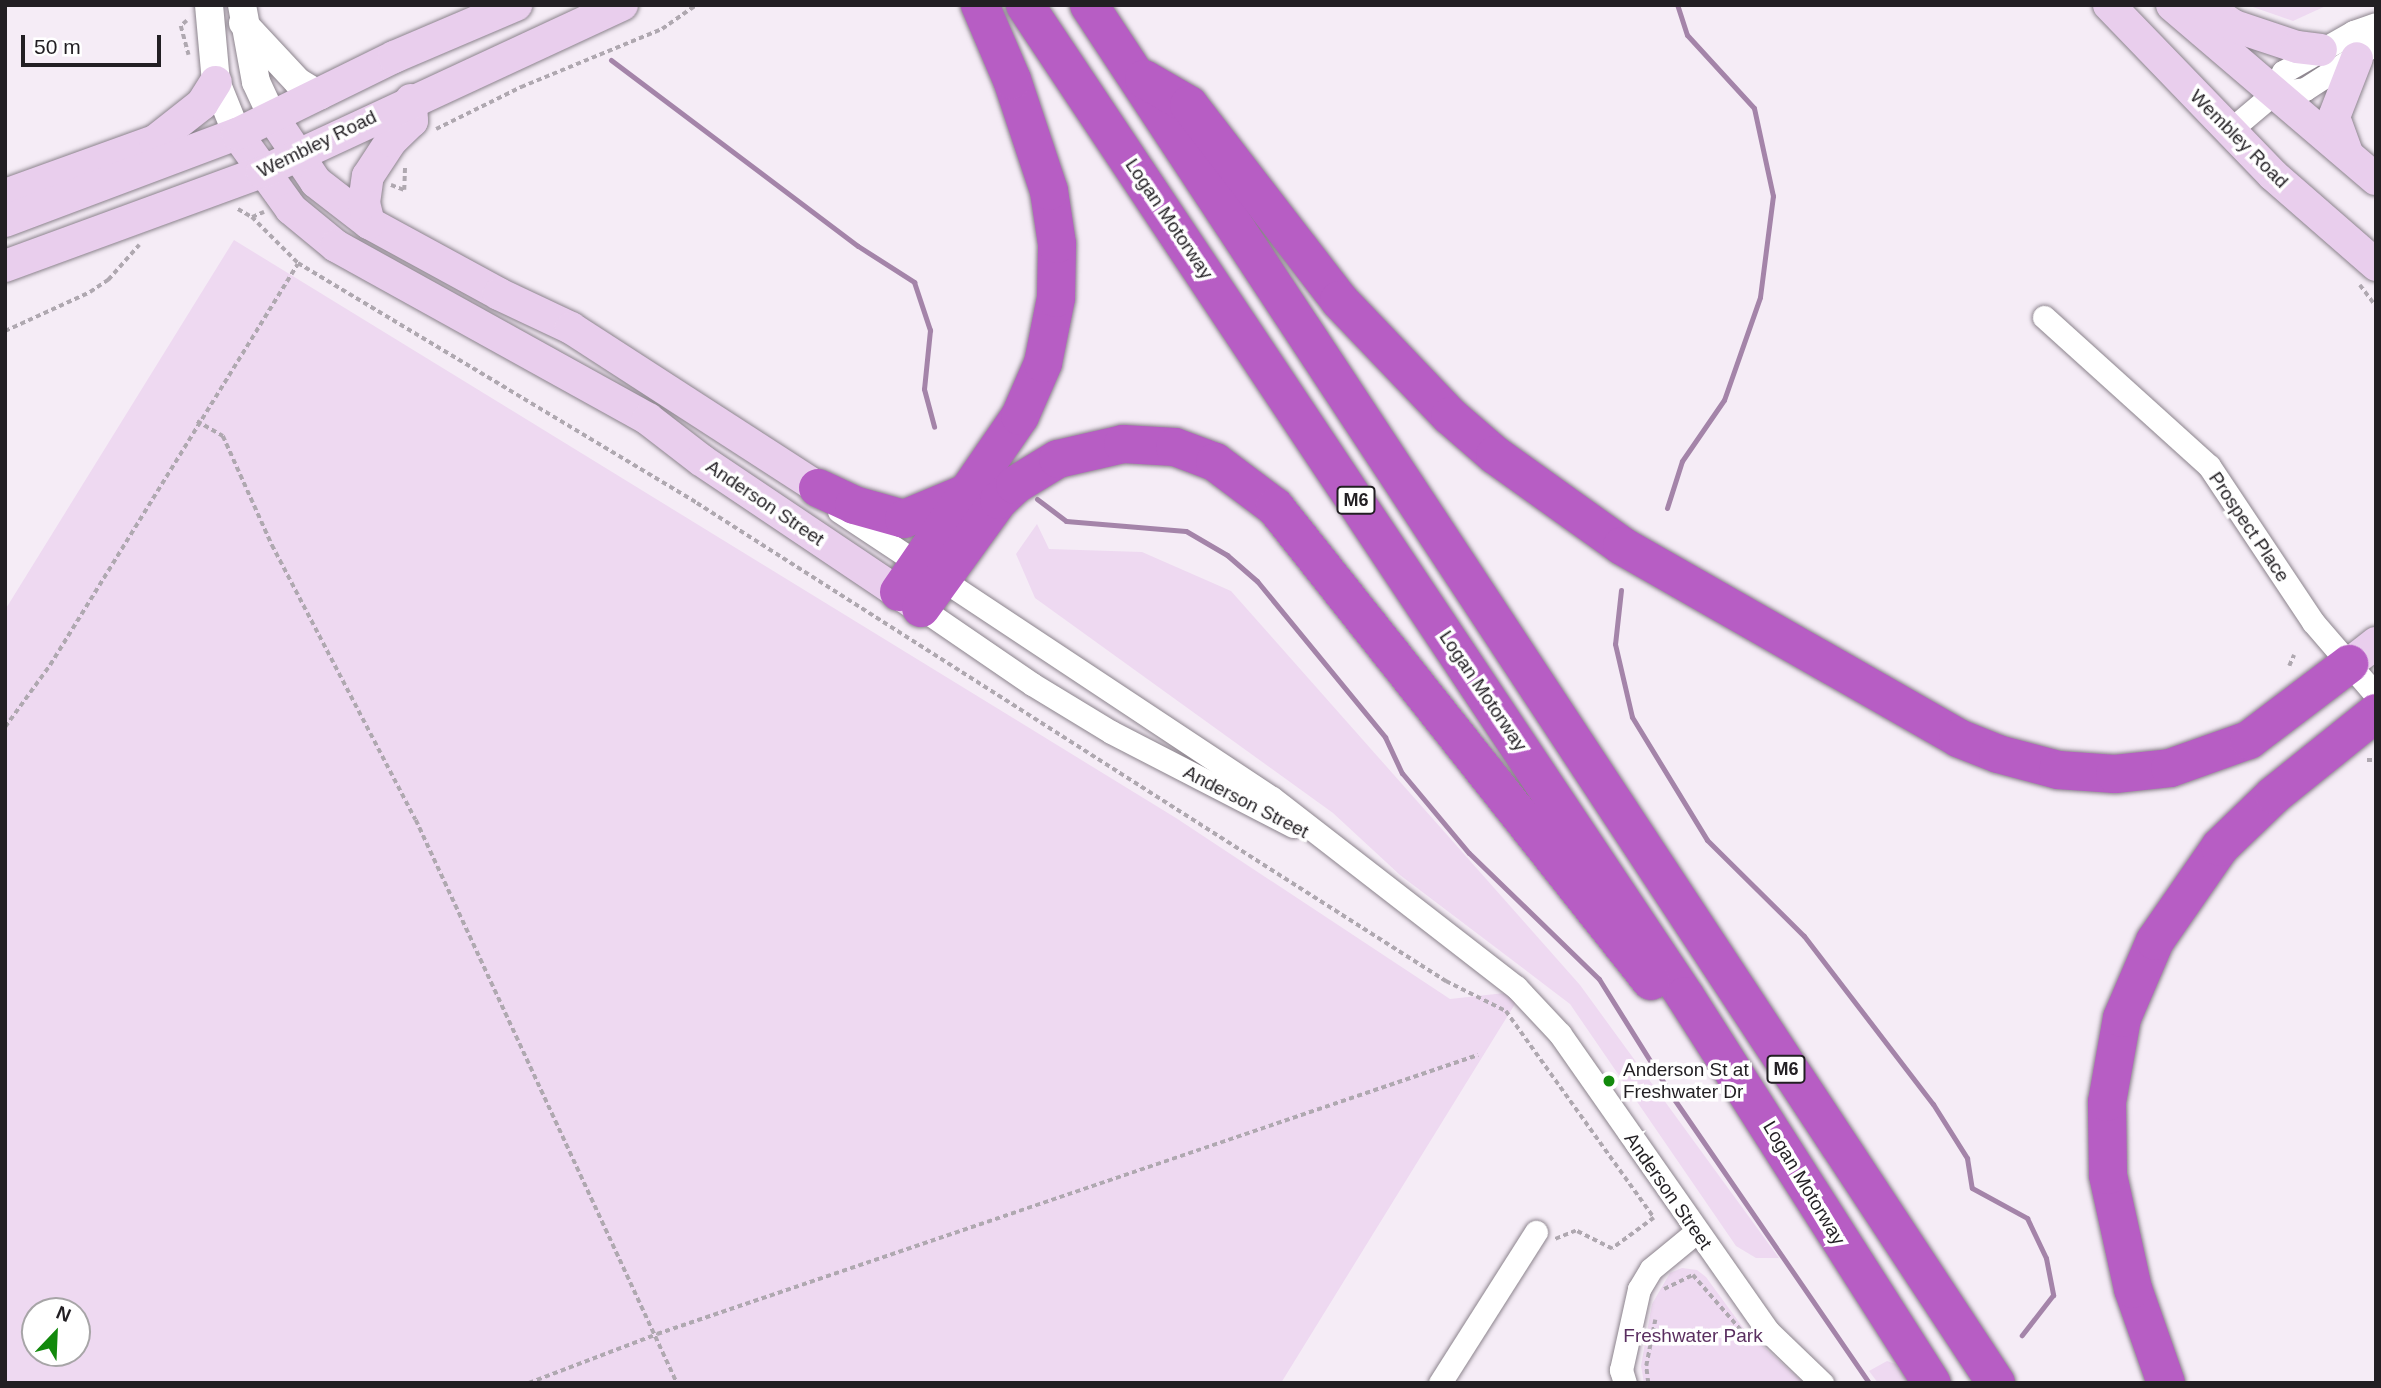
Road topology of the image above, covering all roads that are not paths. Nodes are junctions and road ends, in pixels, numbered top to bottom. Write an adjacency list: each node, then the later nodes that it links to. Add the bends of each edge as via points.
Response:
1 (516, 5): 17 (main road, via 394,57)
2 (622, 5): 18 (main road, Wembley Road)
3 (980, 5): 33 (highway, via 1045,180 1058,272 1052,329 1032,389 1004,442)
4 (1025, 5): 39 (highway, Logan Motorway / M6)
5 (1090, 5): 15 (highway, M6)
6 (2109, 5): 20 (main road, Wembley Road)
7 (2172, 5): 16 (main road)
8 (2203, 5): 12 (main road, via 2234,26)
9 (199, 12): 14 (street)
10 (242, 14): 17 (street, via 298,82); 19 (street, via 256,82)
11 (2376, 24): 12 (street)
12 (2321, 50): 16 (street, via 2283,72)
13 (2366, 50): 16 (street, via 2305,89); 23 (main road, via 2334,117)
14 (204, 74): 21 (street); 26 (main road, via 202,104 155,141)
15 (1136, 75): 35 (highway, via 1189,105 1339,300 1450,416 1494,455 1622,546 1940,729 1998,754 2058,769 2142,773 2199,760 2249,740); 46 (highway, M6, via 1745,1008)
16 (2274, 93): 20 (street); 23 (main road)
17 (320, 96): 19 (main road)
18 (411, 100): 22 (main road, Wembley Road); 28 (main road, via 412,121 368,176 364,203)
19 (273, 118): 21 (main road); 22 (main road, Anderson Street)
20 (2229, 131): 29 (main road, Wembley Road)
21 (237, 134): 24 (main road, Anderson Street); 27 (main road)
22 (294, 155): 24 (main road, Wembley Road); 28 (main road, Anderson Street, via 316,182)
23 (2348, 155): 25 (main road)
24 (262, 172): 30 (main road, Wembley Road); 34 (main road, Anderson Street, via 285,201 336,246 559,365 648,419 701,460)
25 (2376, 179)
26 (5, 195)
27 (5, 220)
28 (369, 223): 32 (main road, Anderson Street, via 488,289 571,328)
29 (2376, 265)
30 (5, 266)
31 (2044, 317): 35 (street, Prospect Place, via 2209,466 2314,622)
32 (818, 488): 33 (highway, via 904,519); 34 (street, Anderson Street)
33 (968, 491): 34 (highway)
34 (919, 586): 38 (street, Anderson Street, via 1272,798); 38 (street, Anderson Street, via 1111,732); 39 (highway, via 1015,485 1058,459 1102,447 1151,444 1195,453 1226,468 1275,508 1471,750 1645,979)
35 (2362, 654): 36 (street, Prospect Place)
36 (2376, 695)
37 (2376, 713): 47 (highway, via 2274,795 2194,878 2155,941 2122,1018 2107,1102 2108,1175 2133,1289)
38 (1322, 839): 41 (street, Anderson Street, via 1516,988 1538,1010 1560,1034)
39 (1685, 996): 45 (highway, Logan Motorway / M6)
40 (1536, 1232): 42 (street)
41 (1696, 1232): 43 (street, via 1651,1269 1639,1289 1621,1370); 44 (street, Anderson Street, via 1769,1332)
42 (1440, 1383)
43 (1625, 1383)
44 (1822, 1383)
45 (1932, 1383)
46 (1996, 1383)
47 (2166, 1383)

